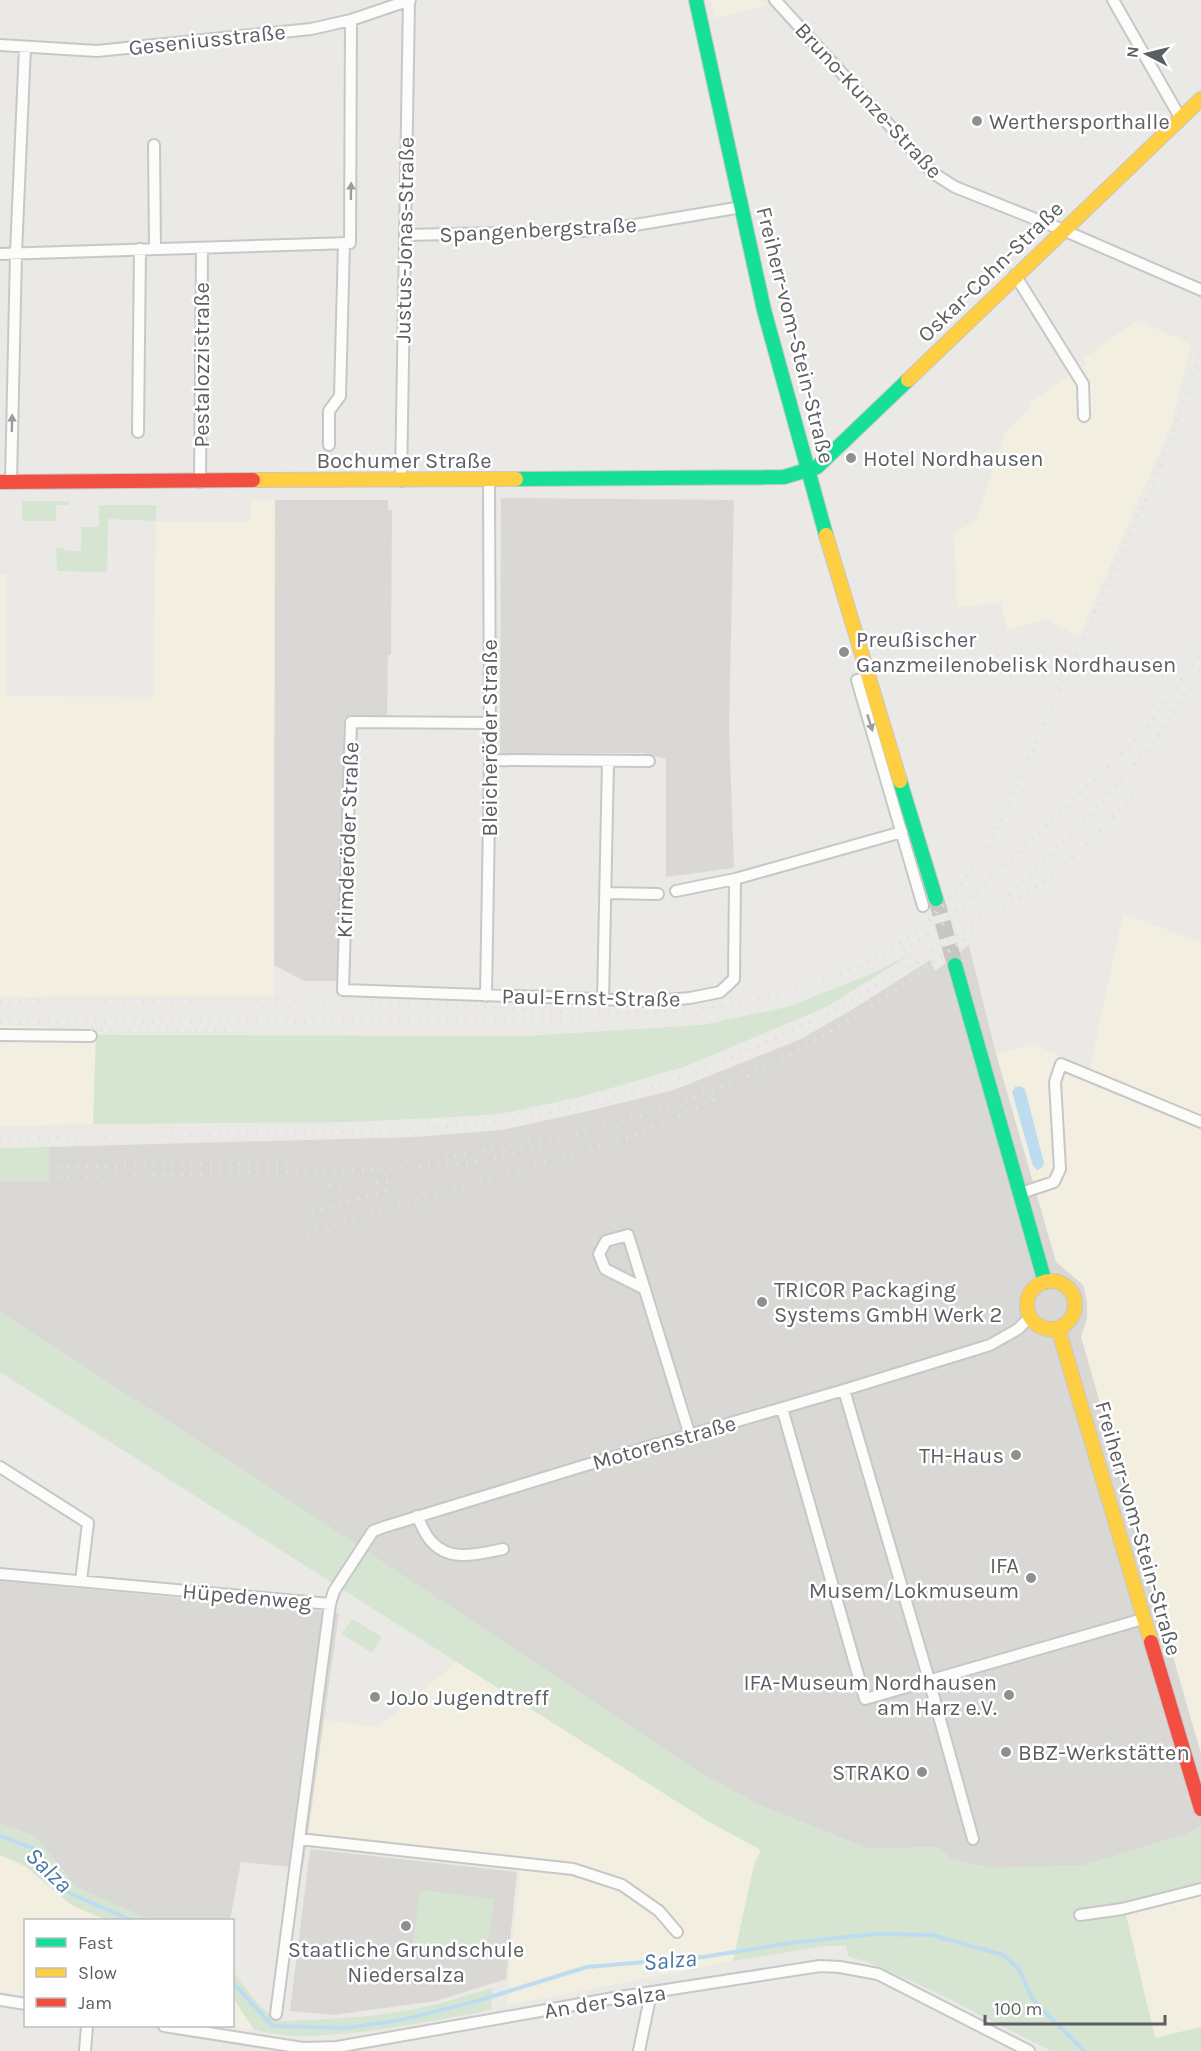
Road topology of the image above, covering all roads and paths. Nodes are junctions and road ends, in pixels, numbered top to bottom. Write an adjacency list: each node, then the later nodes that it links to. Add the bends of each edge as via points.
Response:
1 (409, 0): 5 (street, Geseniusstraße); 13 (street, Justus-Jonas-Straße)
2 (696, 0): 11 (main road, Freiherr-vom-Stein-Straße)
3 (775, 0): 12 (street, Bruno-Kunze-Straße, via 933,173 955,187)
4 (1113, 0): 9 (street)
5 (351, 20): 7 (street, Geseniusstraße, via 311,29 97,51); 14 (street, one-way to 5, via 350,243)
6 (0, 45): 7 (street, Geseniusstraße)
7 (25, 47): 18 (street)
8 (1201, 99): 9 (main road, Oskar-Cohn-Straße)
9 (1181, 119): 12 (main road, Oskar-Cohn-Straße)
10 (154, 145): 17 (street)
11 (742, 207): 13 (street, Spangenbergstraße, via 583,231); 25 (main road, Freiherr-vom-Stein-Straße, via 764,310)
12 (1063, 230): 20 (main road, Oskar-Cohn-Straße); 21 (street, Bruno-Kunze-Straße)
13 (405, 235): 27 (street, Justus-Jonas-Straße)
14 (344, 243): 15 (street); 24 (street, via 340,396 329,411)
15 (202, 248): 17 (street); 29 (street, Pestalozzistraße)
16 (140, 249): 17 (street); 18 (street); 23 (street)
17 (155, 249)
18 (16, 253): 19 (street); 28 (street, one-way to 18)
19 (0, 254)
20 (1015, 275): 22 (street, via 1083,384); 25 (main road, Oskar-Cohn-Straße, via 817,467)
21 (1201, 290)
22 (1084, 416)
23 (138, 432)
24 (329, 445)
25 (807, 470): 26 (main road, Bochumer Straße, via 784,477); 30 (main road, Freiherr-vom-Stein-Straße)
26 (489, 480): 27 (main road, Bochumer Straße); 31 (street, Bleicheröder Straße)
27 (401, 481): 29 (main road, Bochumer Straße)
28 (6, 482): 29 (main road, Bochumer Straße)
29 (200, 482)
30 (870, 677): 35 (street, Freiherr-vom-Stein-Straße, one-way to 35, via 857,680); 40 (main road, Freiherr-vom-Stein-Straße)
31 (490, 723): 32 (street, Bleicheröder Straße); 42 (street, Krimderöder Straße, via 351,722)
32 (490, 760): 34 (street); 43 (street, Bleicheröder Straße)
33 (649, 761): 34 (street)
34 (608, 762): 38 (street)
35 (902, 832): 36 (street); 40 (street, Freiherr-vom-Stein-Straße)
36 (735, 879): 37 (street); 44 (street, Paul-Ernst-Straße, via 734,979 720,992 654,1001)
37 (676, 891)
38 (606, 893): 39 (street); 44 (street)
39 (658, 894)
40 (930, 903)
41 (955, 965): 48 (main road)
42 (343, 990): 43 (street, Paul-Ernst-Straße)
43 (486, 996): 44 (street, Paul-Ernst-Straße)
44 (603, 1000)
45 (0, 1035): 46 (street)
46 (91, 1036)
47 (1201, 1122): 48 (street, via 1061,1064 1055,1082 1060,1169 1054,1182)
48 (1021, 1192): 49 (main road)
49 (1045, 1282): 51 (main road, via 1029,1295); 52 (main road, via 1061,1283 1073,1294 1071,1318)
50 (645, 1289): 50 (street, via 628,1235 606,1241 599,1254 605,1269); 55 (street)
51 (1030, 1317): 52 (main road, via 1042,1327); 53 (street, Motorenstraße, via 990,1345)
52 (1058, 1328): 62 (main road, Freiherr-vom-Stein-Straße)
53 (844, 1390): 54 (street, Motorenstraße); 63 (street)
54 (782, 1408): 55 (street, Motorenstraße); 63 (street, via 865,1699)
55 (690, 1436): 57 (street, Motorenstraße)
56 (0, 1467): 60 (street, via 88,1523)
57 (417, 1516): 58 (street, via 429,1541 445,1553 457,1556); 61 (street, Motorenstraße, via 373,1531 334,1591)
58 (503, 1549)
59 (0, 1574): 60 (street, Hüpedenweg)
60 (81, 1581): 61 (street, Hüpedenweg)
61 (330, 1604): 65 (street, Hüpedenweg)
62 (1143, 1618): 63 (street); 64 (main road, Freiherr-vom-Stein-Straße)
63 (929, 1680): 66 (street)
64 (1201, 1809)
65 (299, 1839): 69 (street, via 573,1869 622,1885 659,1911); 73 (street, Hüpedenweg)
66 (973, 1839)
67 (1201, 1889): 68 (street)
68 (1080, 1915)
69 (677, 1932)
70 (651, 1993): 76 (street, An der Salza, via 337,2047); 78 (street); 79 (street, An der Salza, via 820,1966 861,1970 894,1980)
71 (0, 2000): 72 (street)
72 (24, 2004)
73 (276, 2014)
74 (87, 2027): 77 (street)
75 (174, 2027): 76 (street, An der Salza)
76 (280, 2048)
77 (85, 2051)
78 (639, 2051)
79 (1029, 2051)

